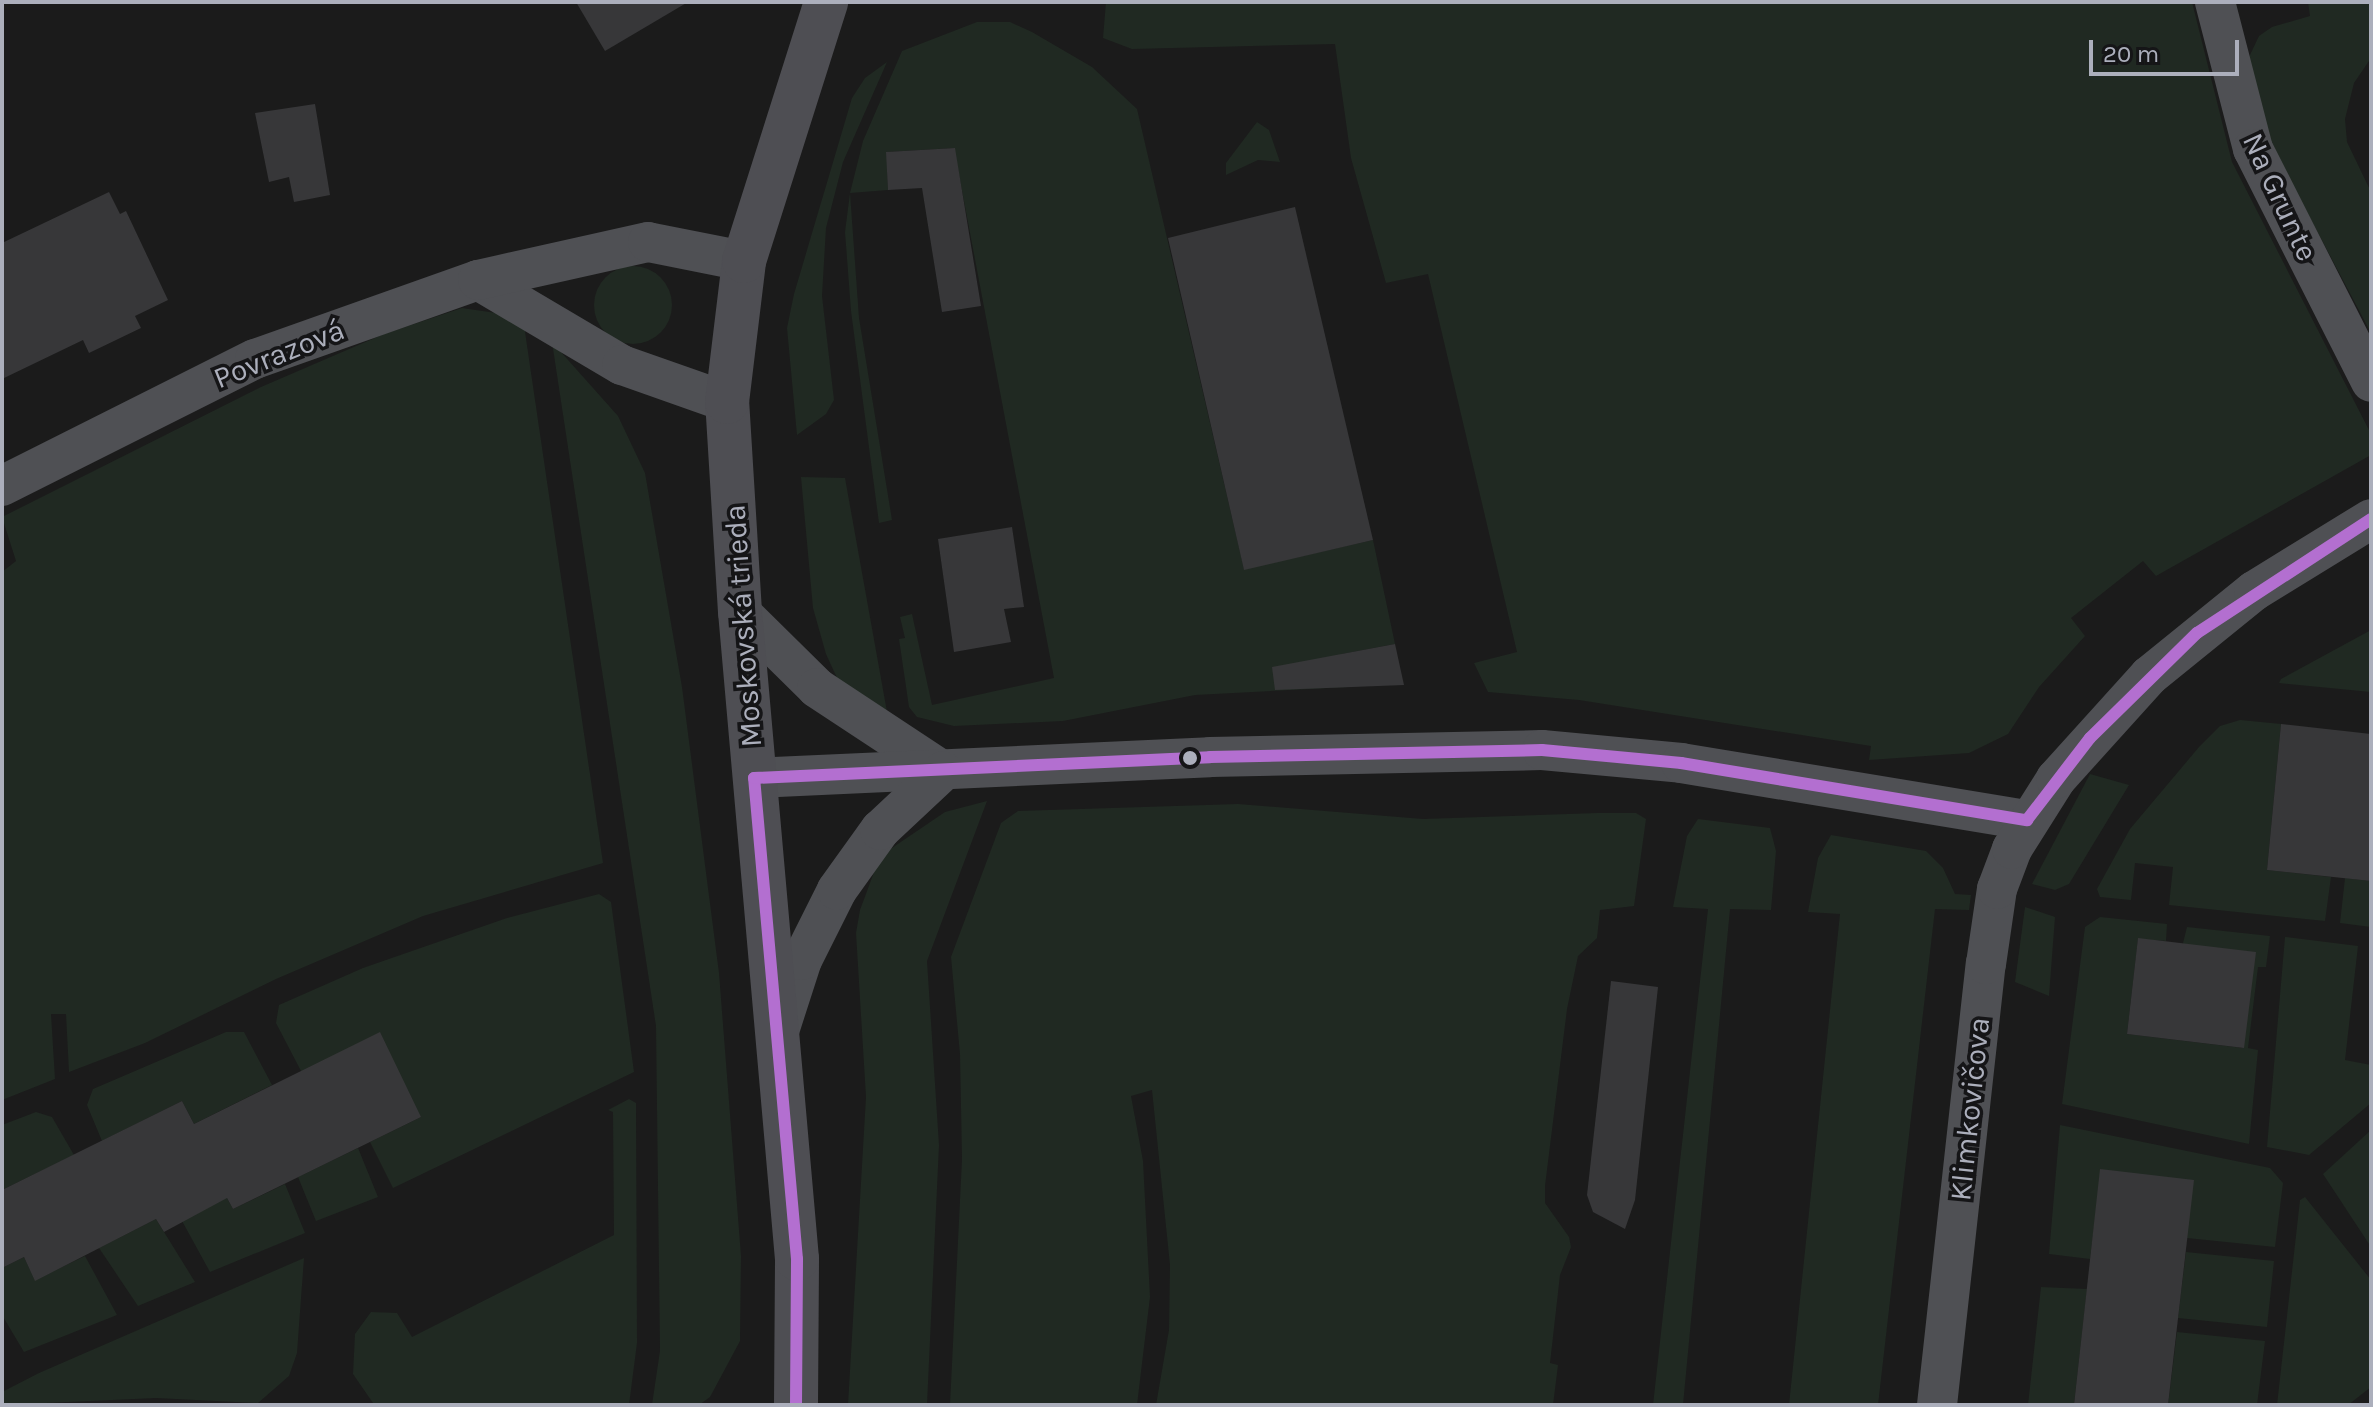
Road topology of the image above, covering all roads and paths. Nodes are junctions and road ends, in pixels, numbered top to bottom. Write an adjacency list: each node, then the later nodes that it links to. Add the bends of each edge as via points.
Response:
1 (826, 2): 3 (street, Moskovská trieda)
2 (2215, 2): 5 (street, Na Grunte, via 2253,149)
3 (744, 261): 4 (street, Povrazová, via 648,242); 6 (street, Moskovská trieda)
4 (478, 280): 6 (street, via 622,365); 7 (street, Povrazová, via 255,359)
5 (2371, 382)
6 (727, 402): 9 (street, Moskovská trieda)
7 (2, 486)
8 (2371, 519): 12 (street, Klimkovičova, via 2197,633 2090,738)
9 (740, 612): 10 (street, via 817,688); 11 (street, Moskovská trieda)
10 (943, 771): 11 (street); 12 (street, via 1225,757 1542,750 1681,763); 13 (street, via 880,830 837,890 802,960)
11 (754, 778): 13 (street, Moskovská trieda)
12 (2027, 820): 15 (street, Klimkovičova, via 1993,909)
13 (779, 1031): 14 (street, Moskovská trieda, via 797,1259)
14 (796, 1405)
15 (1937, 1405)

